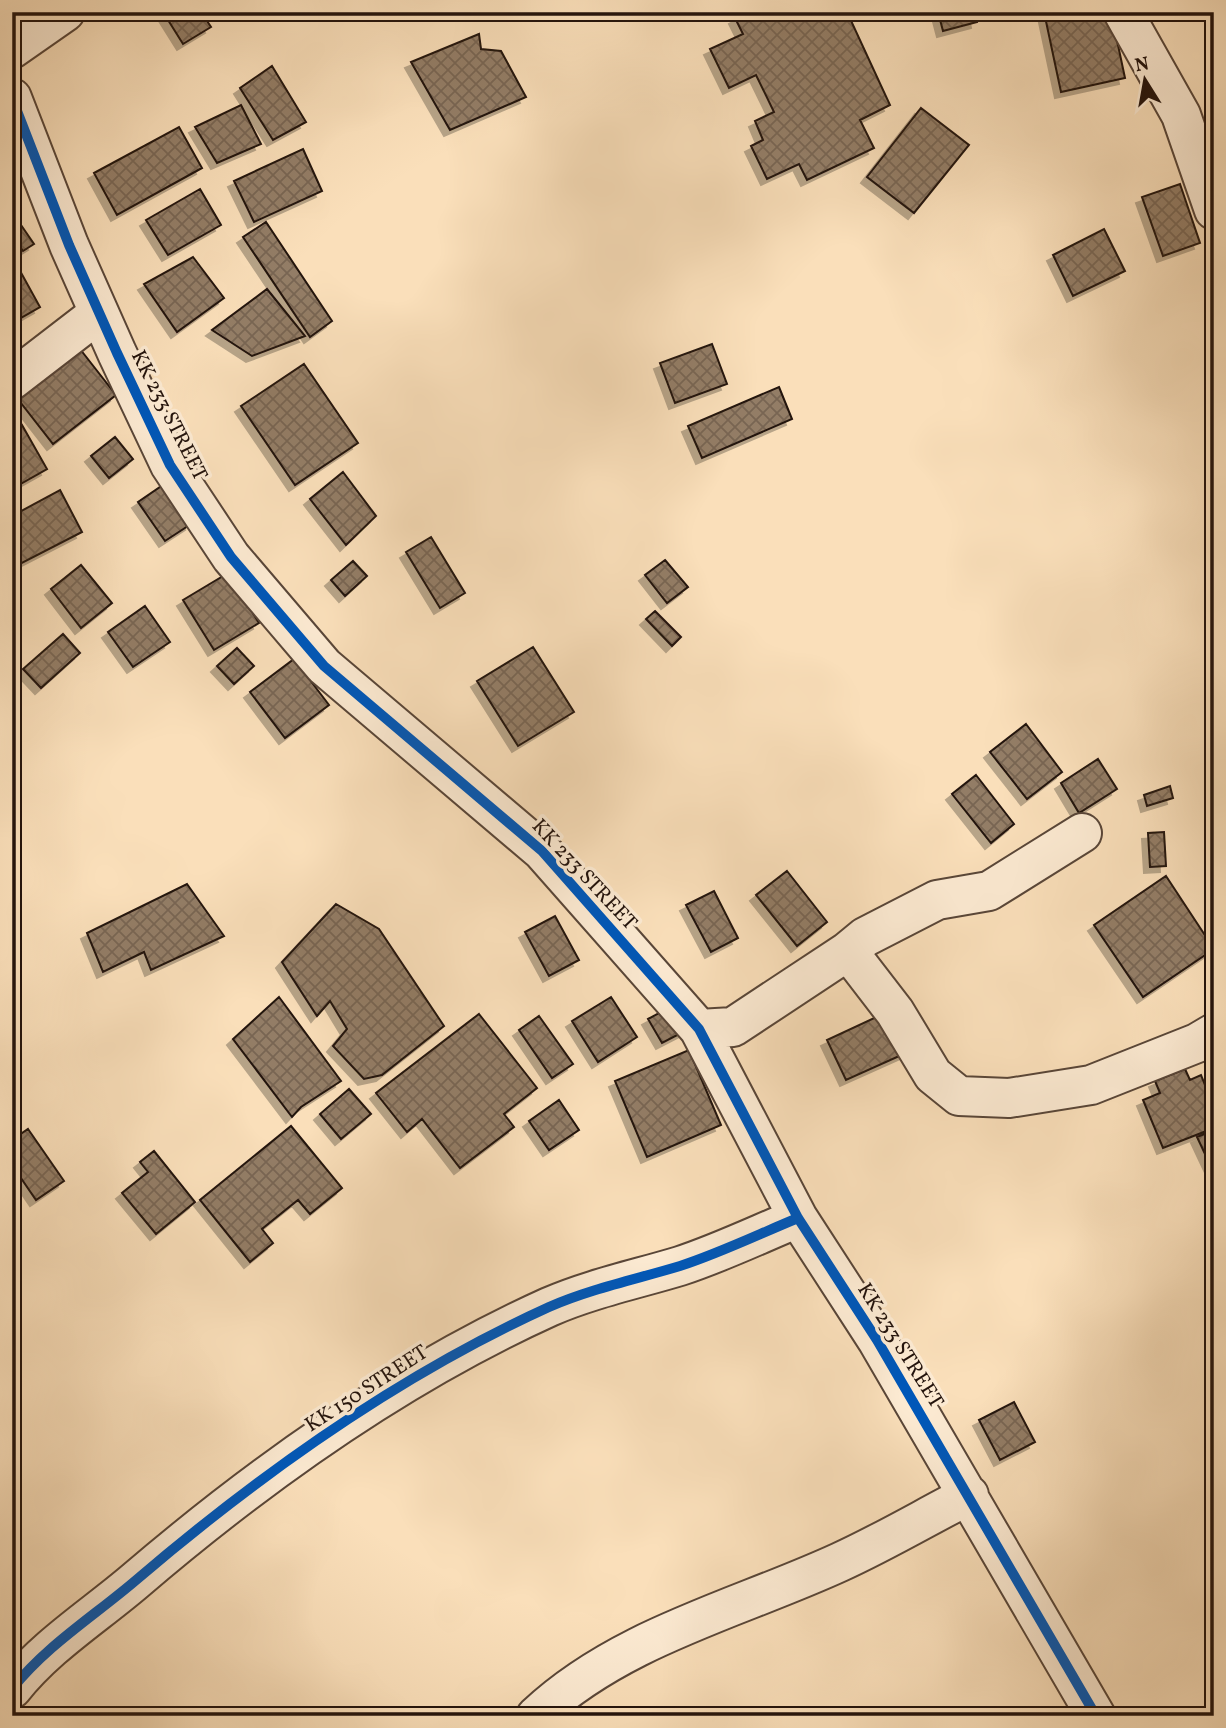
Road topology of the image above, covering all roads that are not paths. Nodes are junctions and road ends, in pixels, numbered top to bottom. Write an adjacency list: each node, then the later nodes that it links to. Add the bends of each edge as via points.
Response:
1 (65, 12): 3 (street)
2 (1124, 12): 5 (street, via 1181,115)
3 (12, 49)
4 (12, 98): 6 (street, KK 233 STREET)
5 (1214, 210)
6 (99, 313): 7 (street); 10 (street, KK 233 STREET, via 170,465 231,557 324,666 542,851)
7 (12, 380)
8 (1082, 834): 9 (street, via 989,891 937,900 864,937)
9 (848, 951): 10 (street, via 733,1027); 11 (street, via 895,1012 933,1075 959,1096 1009,1098 1091,1085)
10 (699, 1029): 12 (street, KK 233 STREET)
11 (1214, 1033)
12 (798, 1218): 13 (street, KK 233 STREET); 14 (street, KK 150 STREET, via 684,1264 552,1306 397,1387 253,1487 157,1562 46,1651)
13 (969, 1495): 15 (street, via 841,1562 639,1646 563,1690); 16 (street, KK 233 STREET)
14 (12, 1689)
15 (536, 1716)
16 (1096, 1716)

